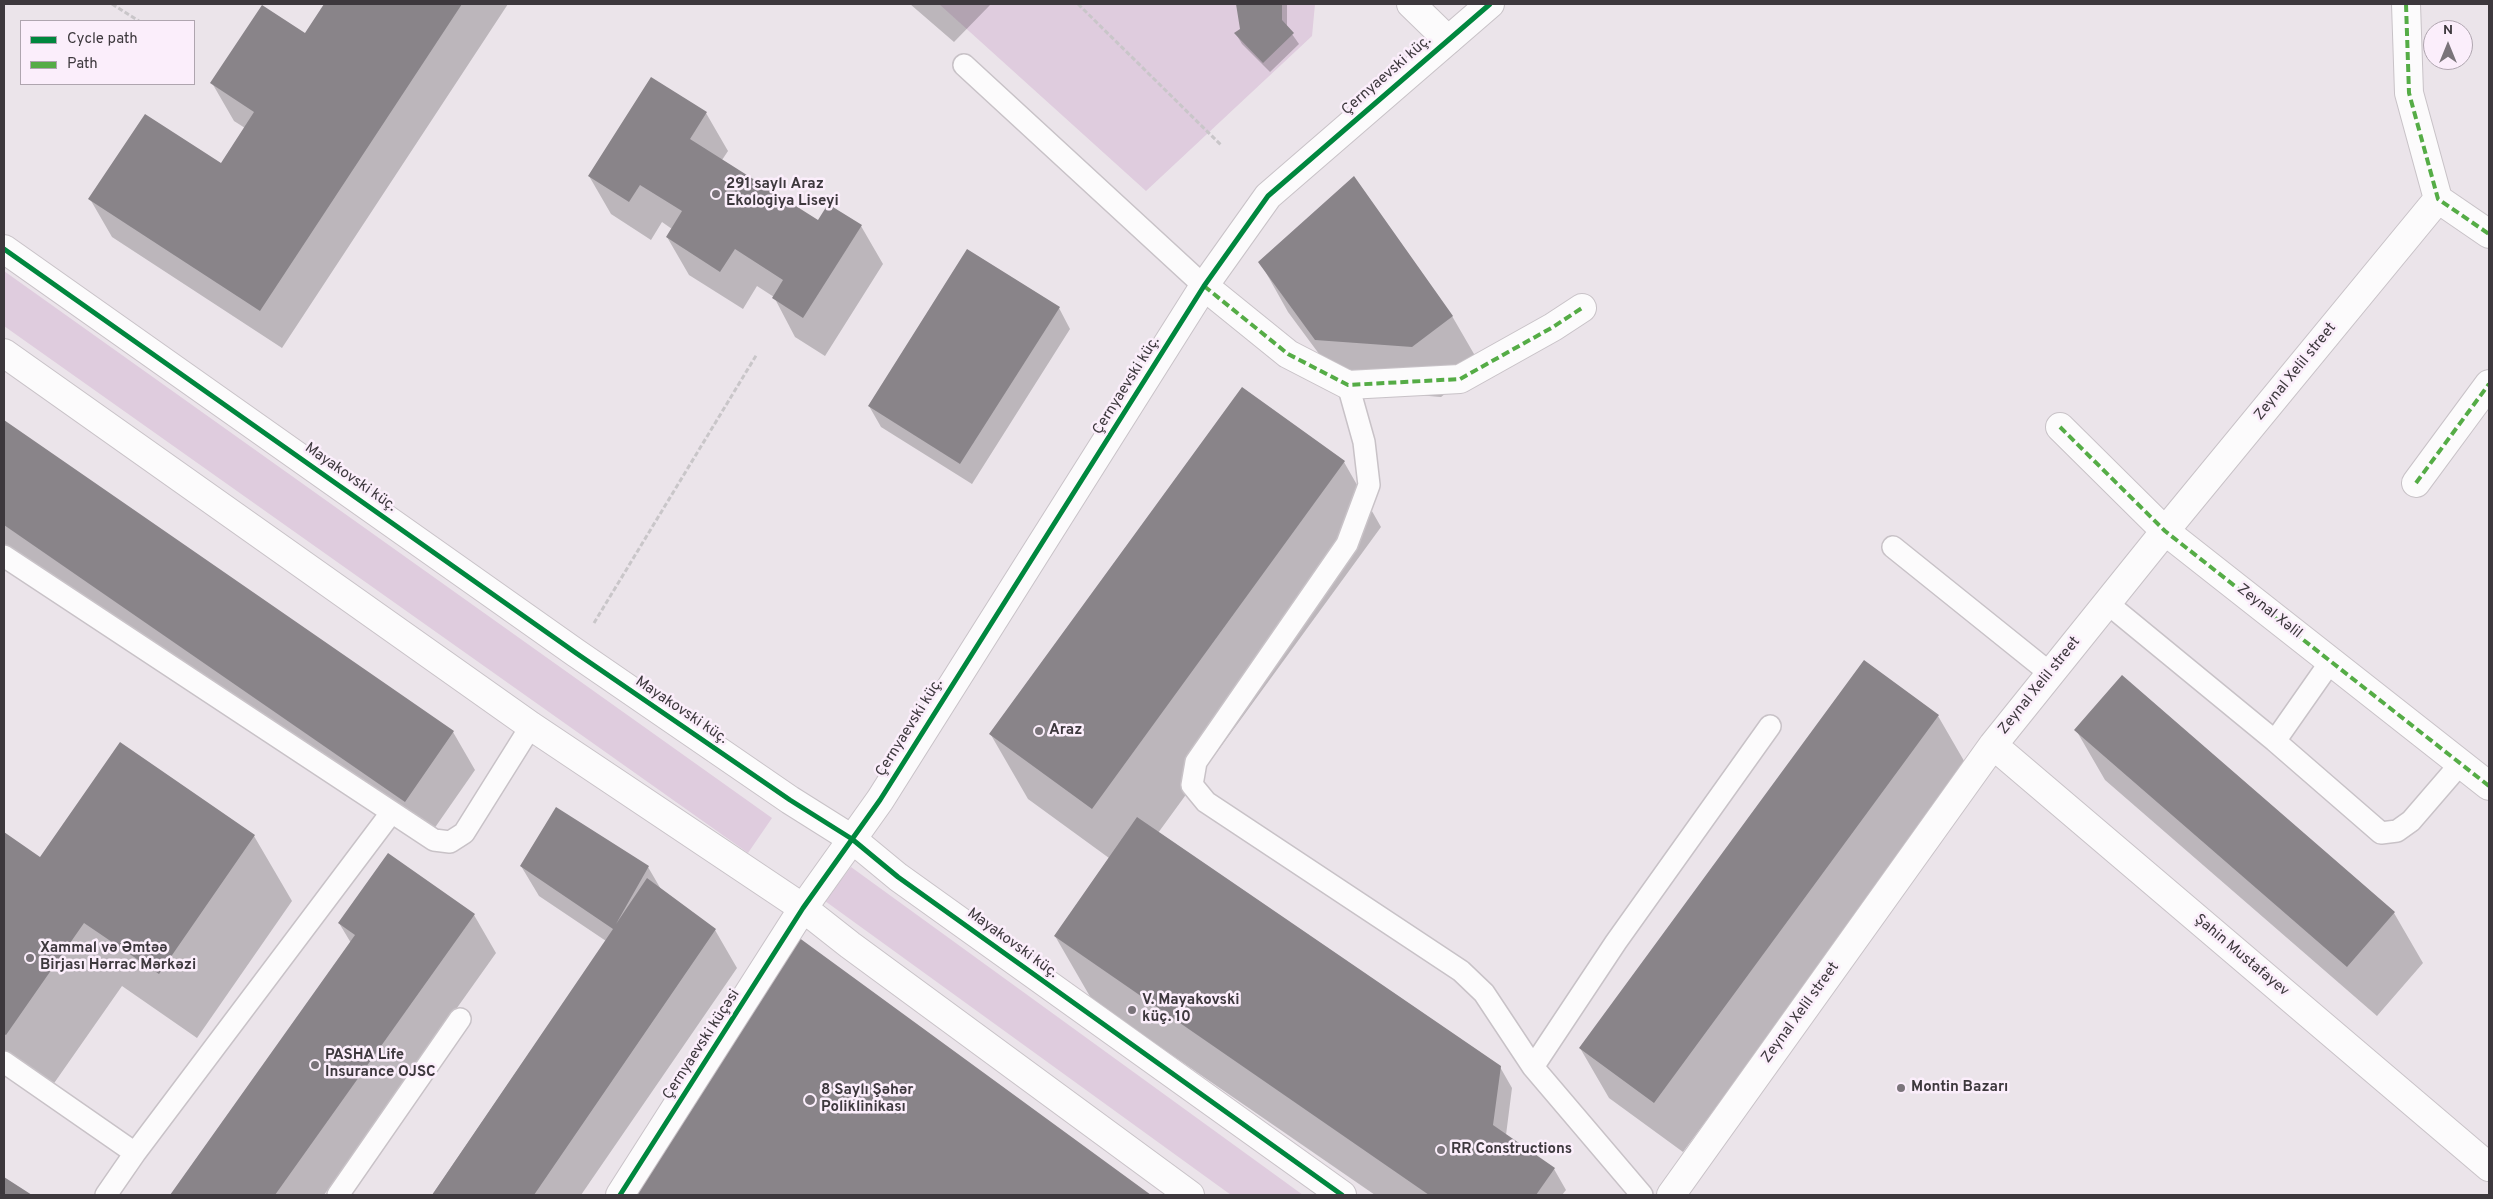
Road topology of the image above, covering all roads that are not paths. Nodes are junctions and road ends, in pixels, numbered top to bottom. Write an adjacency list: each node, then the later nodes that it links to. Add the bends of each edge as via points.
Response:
1 (1411, 4): 4 (street)
2 (1490, 4): 4 (street, Çernyaevski küç.)
3 (2406, 4): 6 (street, via 2409,93)
4 (1448, 40): 9 (street, Çernyaevski küç., via 1268,196)
5 (964, 65): 9 (lane)
6 (2438, 199): 7 (street); 16 (street, Zeynal Xelil street)
7 (2489, 234)
8 (4, 249): 29 (street, Mayakovski küç., via 576,654)
9 (1204, 286): 13 (street, via 1288,354); 29 (street, Çernyaevski küç., via 885,792)
10 (1582, 308): 13 (street, via 1460,379)
11 (4, 353): 22 (street)
12 (2489, 384): 15 (street)
13 (1348, 385): 33 (lane, via 1364,442 1369,485 1347,544 1196,762 1192,785 1206,802 1461,971 1484,993)
14 (2060, 427): 16 (street, Zeynal Xəlil)
15 (2416, 483)
16 (2165, 531): 19 (street, Zeynal Xelil street); 20 (street, Zeynal Xəlil)
17 (1893, 547): 21 (lane)
18 (4, 556): 28 (lane)
19 (2107, 603): 21 (street, Zeynal Xelil street); 24 (lane)
20 (2331, 661): 24 (lane); 26 (street, Zeynal Xəlil)
21 (2051, 674): 25 (street, Zeynal Xelil street)
22 (532, 726): 28 (lane, via 464,833 450,842 434,840); 30 (street)
23 (1770, 726): 33 (lane, via 1616,942)
24 (2275, 741): 26 (lane, via 2381,833 2397,831 2411,821)
25 (1993, 746): 35 (street, Şahin Mustafayev); 42 (street, Zeynal Xelil street)
26 (2461, 763): 27 (street, Zeynal Xəlil)
27 (2489, 786)
28 (391, 813): 34 (lane)
29 (852, 839): 30 (street, Çernyaevski küç.); 40 (street, Mayakovski küç., via 898,877)
30 (803, 908): 38 (street, Çernyaevski küçəsi); 39 (street)
31 (460, 1019): 37 (lane)
32 (4, 1062): 34 (lane)
33 (1533, 1068): 41 (lane)
34 (135, 1153): 36 (lane)
35 (2489, 1167)
36 (106, 1195)
37 (338, 1195)
38 (620, 1195)
39 (1190, 1195)
40 (1342, 1195)
41 (1642, 1195)
42 (1671, 1195)

